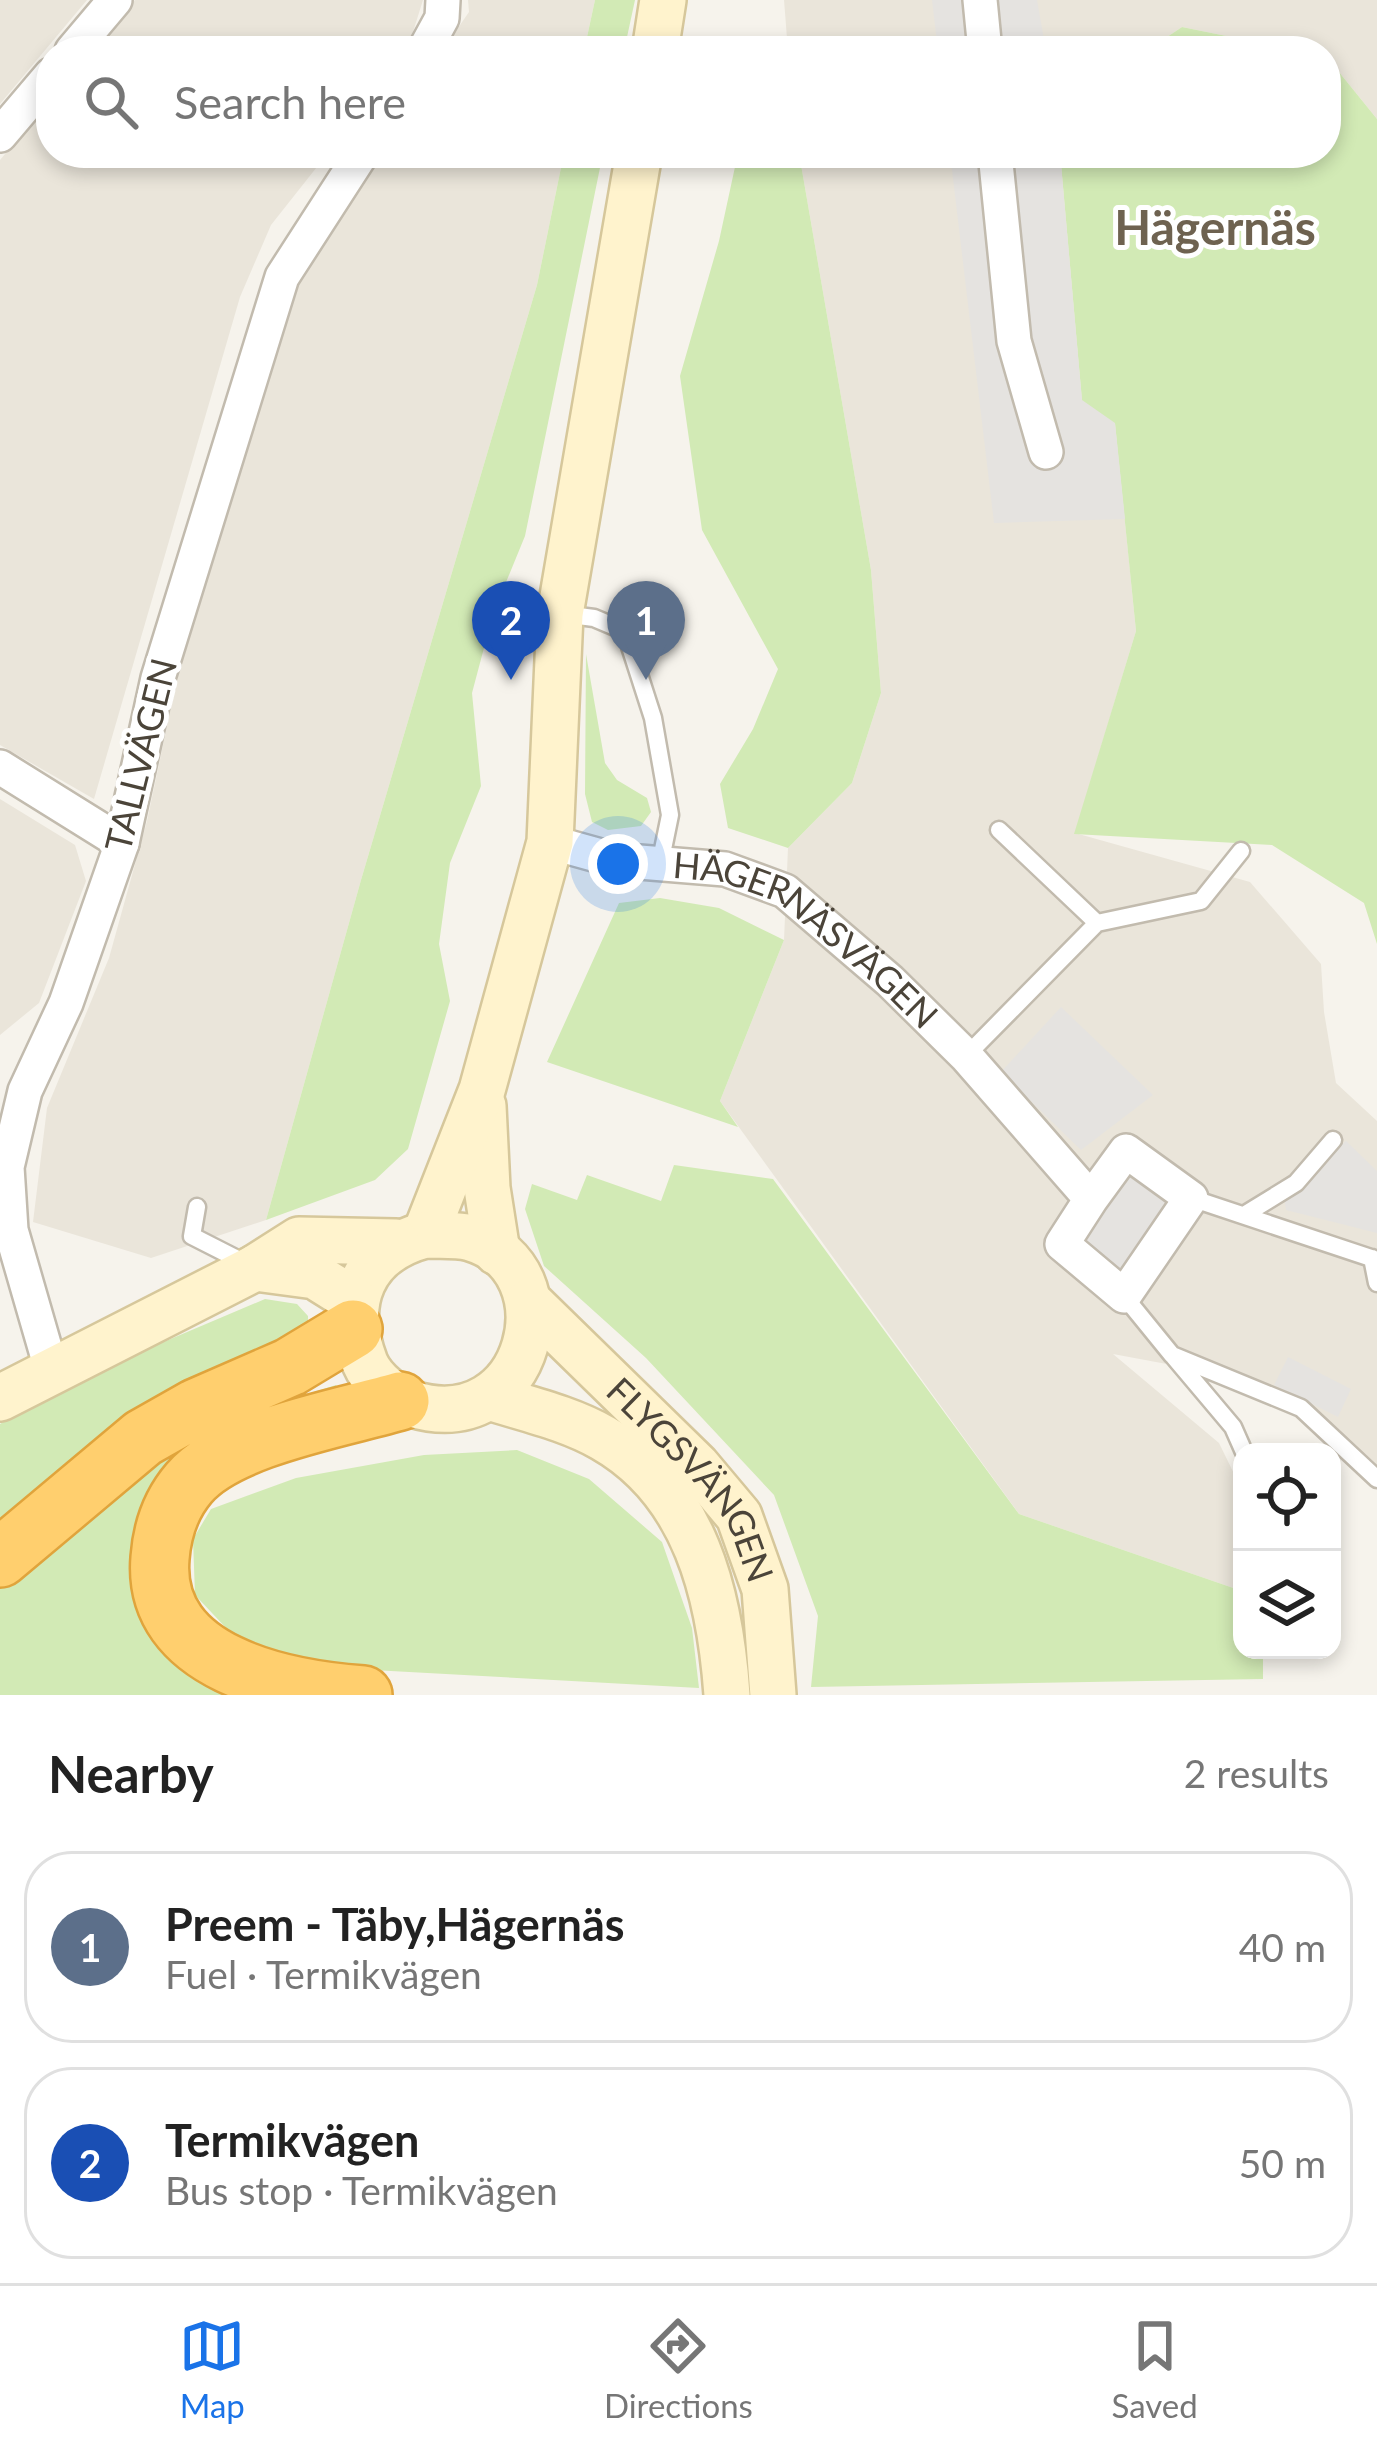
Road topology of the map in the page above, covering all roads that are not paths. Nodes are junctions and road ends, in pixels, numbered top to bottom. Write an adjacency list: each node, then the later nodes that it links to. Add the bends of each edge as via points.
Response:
1 (115, 0): 5 (street)
2 (443, 0): 6 (street)
3 (663, 0): 7 (street)
4 (980, 0): 8 (street)
5 (85, 36)
6 (432, 36)
7 (658, 36)
8 (984, 36)
9 (36, 93): 10 (street)
10 (0, 135)
11 (352, 168): 19 (street, TALLVÄGEN, via 282,277 158,678)
12 (636, 168): 15 (street)
13 (996, 168): 14 (street, via 1013,341)
14 (1046, 452)
15 (560, 614): 18 (street); 21 (lane, via 625,631 653,718 670,815)
16 (0, 767): 19 (street)
17 (999, 830): 22 (lane)
18 (550, 842): 21 (street, HÄGERNÄSVÄGEN); 24 (street)
19 (122, 843): 39 (street, TALLVÄGEN, via 66,1003 25,1091 7,1167 11,1230)
20 (1241, 851): 22 (lane, via 1201,901)
21 (660, 864): 23 (street, HÄGERNÄSVÄGEN, via 725,869 784,891)
22 (1097, 923): 23 (lane)
23 (966, 1056): 27 (street, HÄGERNÄSVÄGEN)
24 (482, 1090): 30 (street); 31 (street)
25 (1333, 1140): 29 (lane, via 1296,1183)
26 (1191, 1198): 27 (street, via 1126,1151); 29 (lane); 35 (street)
27 (1091, 1199): 35 (street, via 1062,1244)
28 (197, 1207): 33 (lane, via 192,1236)
29 (1244, 1215): 32 (lane)
30 (411, 1239): 31 (street, via 471,1238); 33 (street, via 299,1240); 37 (street, via 368,1273)
31 (497, 1252): 36 (street)
32 (1374, 1259): 34 (lane)
33 (255, 1268): 37 (street, via 315,1276); 39 (street)
34 (1377, 1283)
35 (1124, 1296): 38 (lane)
36 (529, 1302): 40 (street, via 529,1338 515,1372); 48 (street, FLYGSVÄNGEN, via 739,1516 765,1589)
37 (354, 1315): 42 (street, via 368,1371); 45 (highway, via 290,1367 142,1438)
38 (1172, 1355): 43 (lane); 44 (lane, via 1301,1408)
39 (52, 1372): 41 (street)
40 (489, 1397): 42 (street, via 460,1409); 47 (street, FLYGSVÄNGEN, via 604,1438 674,1504 712,1584)
41 (0, 1398)
42 (400, 1400): 46 (highway, via 228,1455 189,1481 162,1529 158,1577 174,1620 208,1653 249,1676)
43 (1240, 1443)
44 (1377, 1479)
45 (0, 1558)
46 (363, 1695)
47 (728, 1695)
48 (773, 1695)

